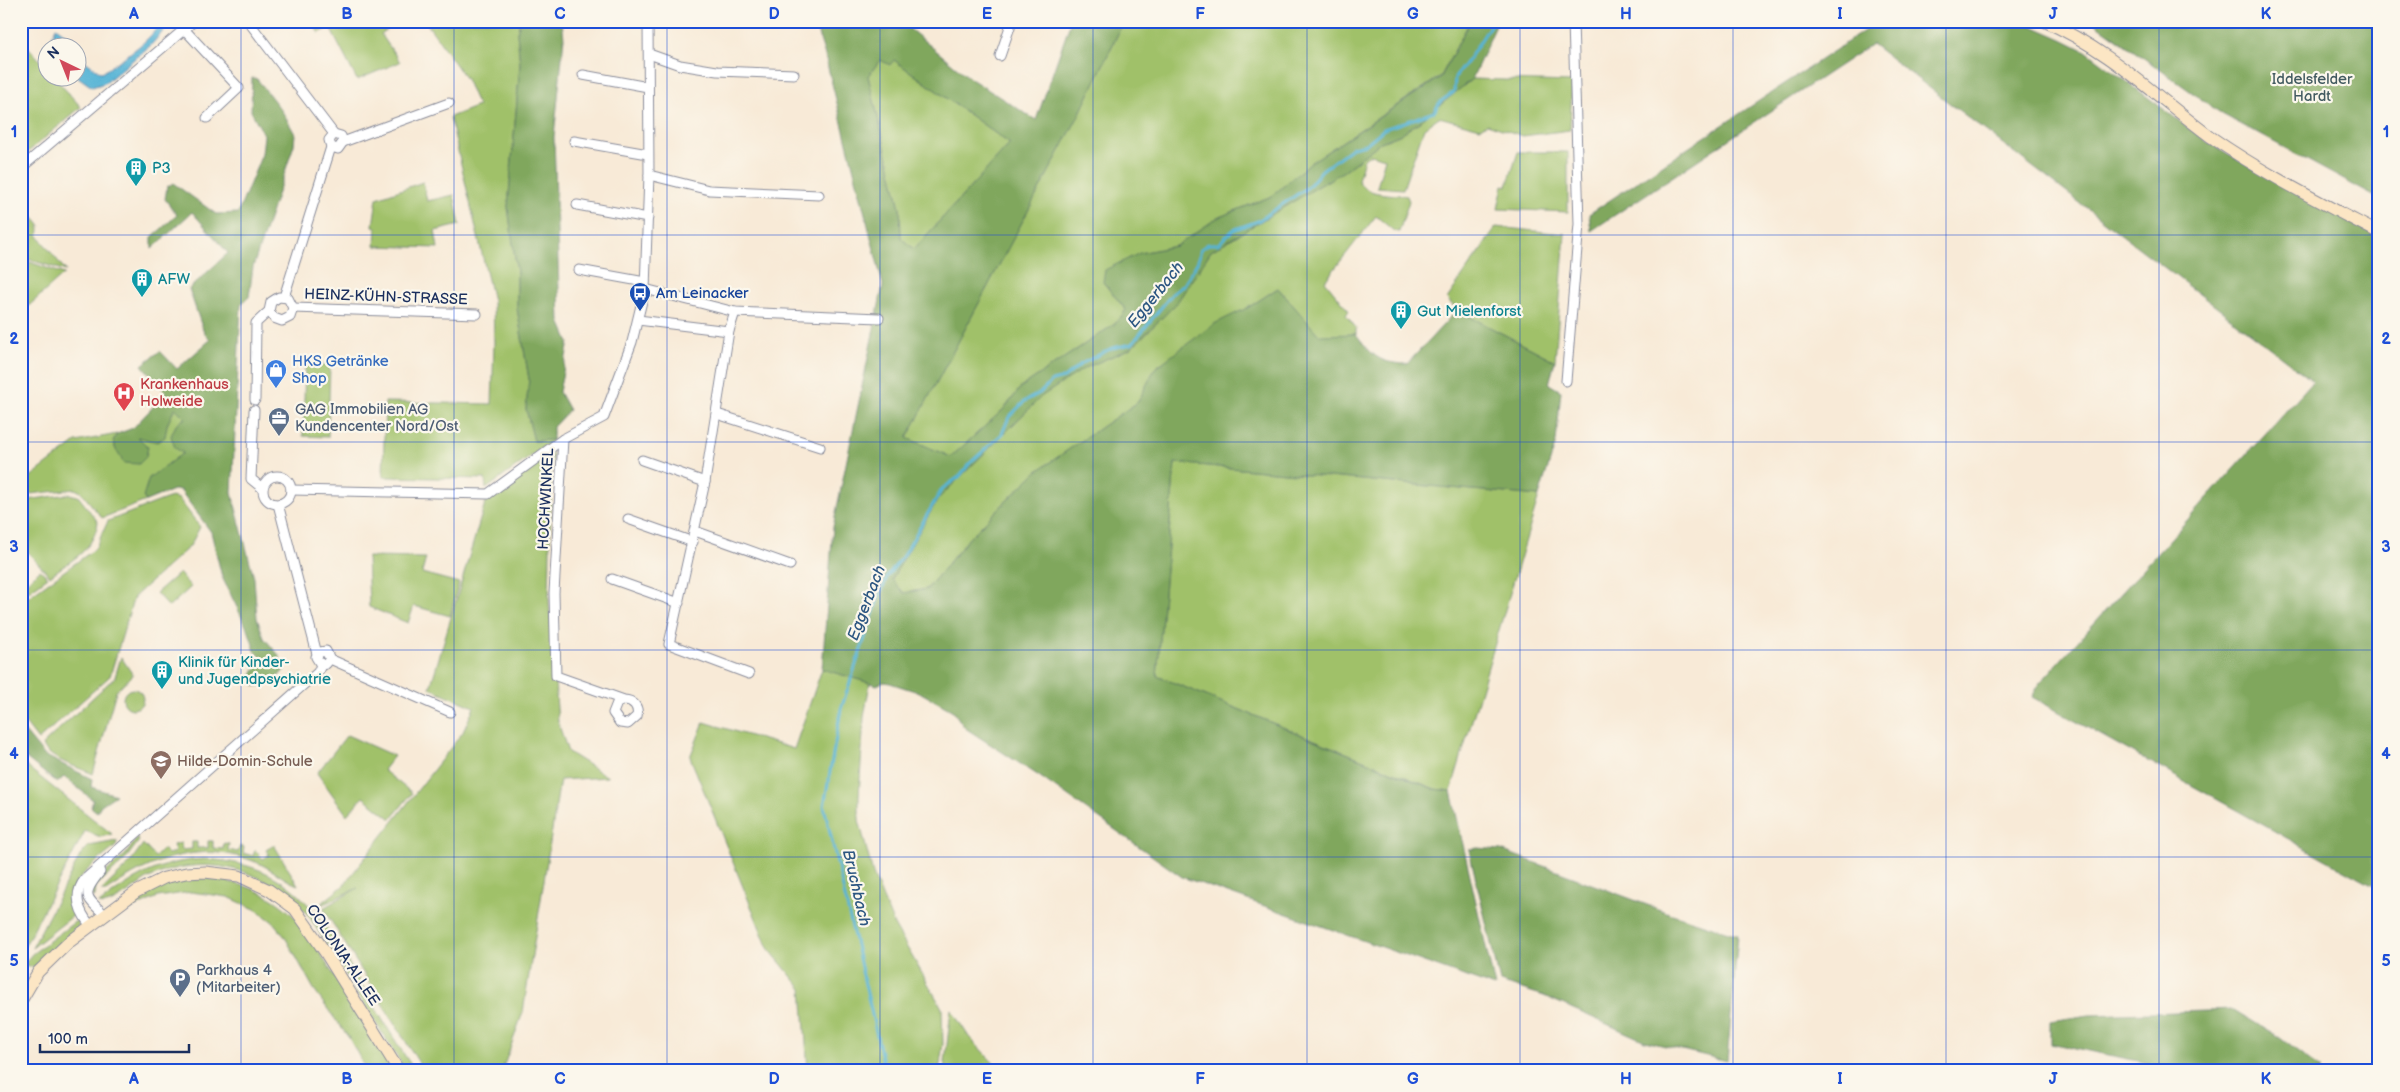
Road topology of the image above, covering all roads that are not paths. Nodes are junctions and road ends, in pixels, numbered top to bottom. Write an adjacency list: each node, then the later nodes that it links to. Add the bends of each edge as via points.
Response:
1 (194, 21): 7 (street)
2 (248, 21): 15 (street)
3 (648, 21): 8 (street, HOCHWINKEL)
4 (1012, 21): 9 (street)
5 (1573, 21): 36 (street, via 1578,224)
6 (2044, 21): 25 (main road, via 2075,35 2115,61 2244,159)
7 (184, 29): 14 (street, via 240,88); 20 (street)
8 (648, 54): 10 (street, via 680,65 717,71); 12 (street, HOCHWINKEL)
9 (1000, 56)
10 (794, 74)
11 (583, 75): 12 (street)
12 (648, 87): 19 (street, HOCHWINKEL)
13 (449, 103): 17 (street)
14 (207, 118)
15 (334, 134): 17 (street, via 341,136); 18 (street, HEINZ-KÜHN-STRASSE, via 328,140)
16 (574, 141): 19 (street)
17 (343, 142): 18 (street, via 340,148)
18 (331, 147): 28 (street, HEINZ-KÜHN-STRASSE)
19 (648, 154): 21 (street, HOCHWINKEL)
20 (21, 168)
21 (649, 175): 22 (street, via 709,190); 24 (street, HOCHWINKEL)
22 (819, 194)
23 (577, 206): 24 (street)
24 (648, 218): 27 (street, HOCHWINKEL)
25 (2379, 233)
26 (579, 270): 27 (street)
27 (645, 286): 31 (street); 34 (street, HOCHWINKEL)
28 (284, 297): 29 (street, HEINZ-KÜHN-STRASSE); 30 (street, HEINZ-KÜHN-STRASSE, via 275,298)
29 (294, 308): 30 (street, HEINZ-KÜHN-STRASSE, via 290,317 282,321); 32 (street, HEINZ-KÜHN-STRASSE)
30 (269, 311): 37 (street, HEINZ-KÜHN-STRASSE, via 256,323)
31 (735, 312): 33 (street); 35 (street)
32 (477, 314)
33 (879, 318)
34 (638, 320): 35 (street); 40 (street, HOCHWINKEL, via 604,417)
35 (729, 331): 39 (street)
36 (1566, 380)
37 (255, 400)
38 (254, 410): 44 (street, via 251,479)
39 (717, 414): 41 (street); 43 (street)
40 (563, 439): 45 (street, via 488,494); 57 (street, HOCHWINKEL, via 554,593 556,676)
41 (820, 447)
42 (642, 460): 43 (street)
43 (705, 482): 48 (street)
44 (262, 488): 45 (street, via 266,479 275,475 288,481); 46 (street, via 266,500)
45 (291, 490): 46 (street, via 286,501)
46 (278, 504): 53 (street)
47 (628, 519): 49 (street)
48 (695, 531): 49 (street); 50 (street)
49 (693, 542): 52 (street)
50 (790, 565)
51 (612, 579): 52 (street)
52 (679, 603): 56 (street, via 669,644)
53 (317, 654): 54 (street, via 326,651); 55 (street, via 316,659)
54 (330, 659): 55 (street, via 328,663); 58 (street)
55 (321, 664): 59 (street, via 318,672)
56 (749, 674)
57 (624, 700)
58 (450, 712)
59 (110, 858): 60 (street, via 87,888 90,902); 61 (street, via 85,879 77,892 82,914)
60 (105, 915): 61 (main road, COLONIA-ALLEE); 63 (main road, COLONIA-ALLEE, via 136,892 164,878 205,872 239,876 255,883 295,909)
61 (90, 926): 62 (main road, COLONIA-ALLEE, via 38,972)
62 (21, 1001)
63 (399, 1071)

